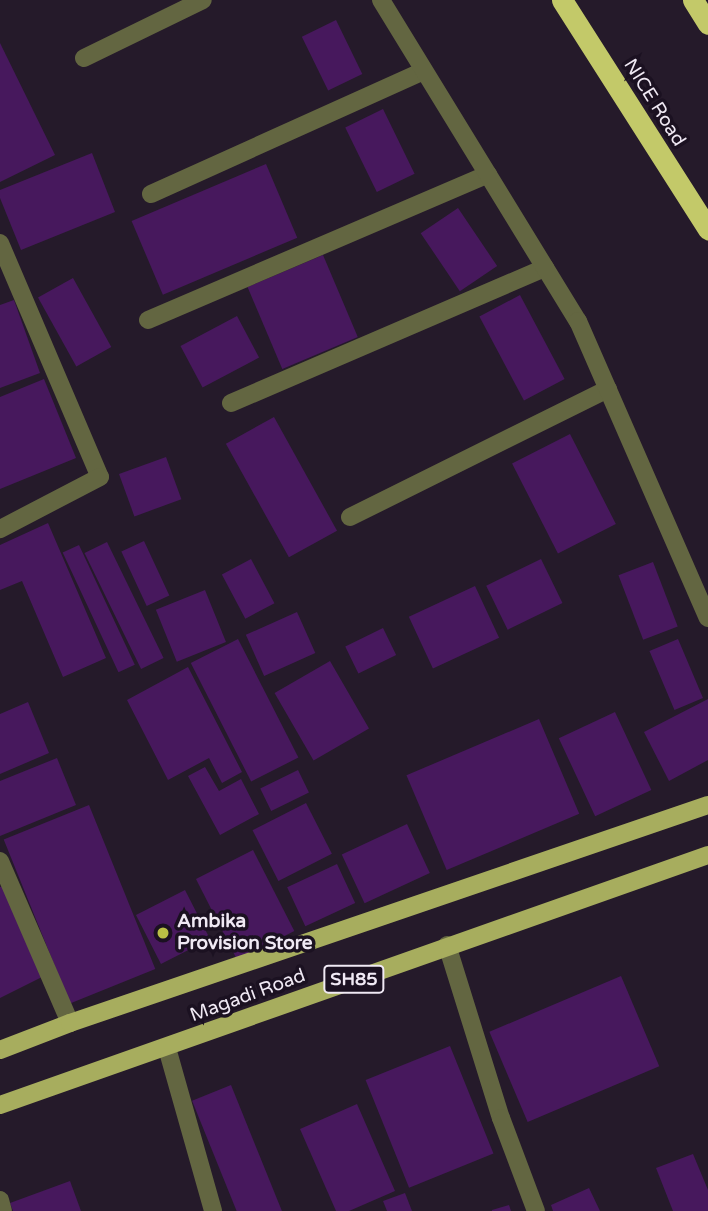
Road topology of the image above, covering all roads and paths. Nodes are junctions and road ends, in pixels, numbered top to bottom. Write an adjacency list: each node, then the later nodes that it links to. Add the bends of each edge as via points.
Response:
1 (203, 0): 6 (street)
2 (381, 0): 7 (street)
3 (562, 0): 10 (highway, NICE Road)
4 (693, 0): 5 (highway)
5 (708, 24)
6 (84, 58)
7 (424, 71): 8 (street); 9 (street)
8 (488, 174): 12 (street); 13 (street)
9 (151, 194)
10 (708, 229)
11 (0, 243): 17 (street, via 100,477)
12 (545, 268): 14 (street, via 578,321); 15 (street)
13 (148, 320)
14 (608, 389): 16 (street); 18 (street)
15 (231, 403)
16 (350, 517)
17 (0, 528)
18 (708, 618)
19 (708, 805): 23 (main road, Magadi Road / SH85)
20 (708, 855): 22 (main road, Magadi Road / SH85)
21 (0, 861): 23 (street)
22 (447, 945): 24 (main road, Magadi Road / SH85); 30 (street, via 501,1118)
23 (70, 1023): 25 (main road, Magadi Road / SH85)
24 (167, 1048): 26 (main road, Magadi Road / SH85); 29 (street)
25 (0, 1050)
26 (0, 1105)
27 (0, 1200): 28 (street)
28 (3, 1211)
29 (212, 1211)
30 (536, 1211)

